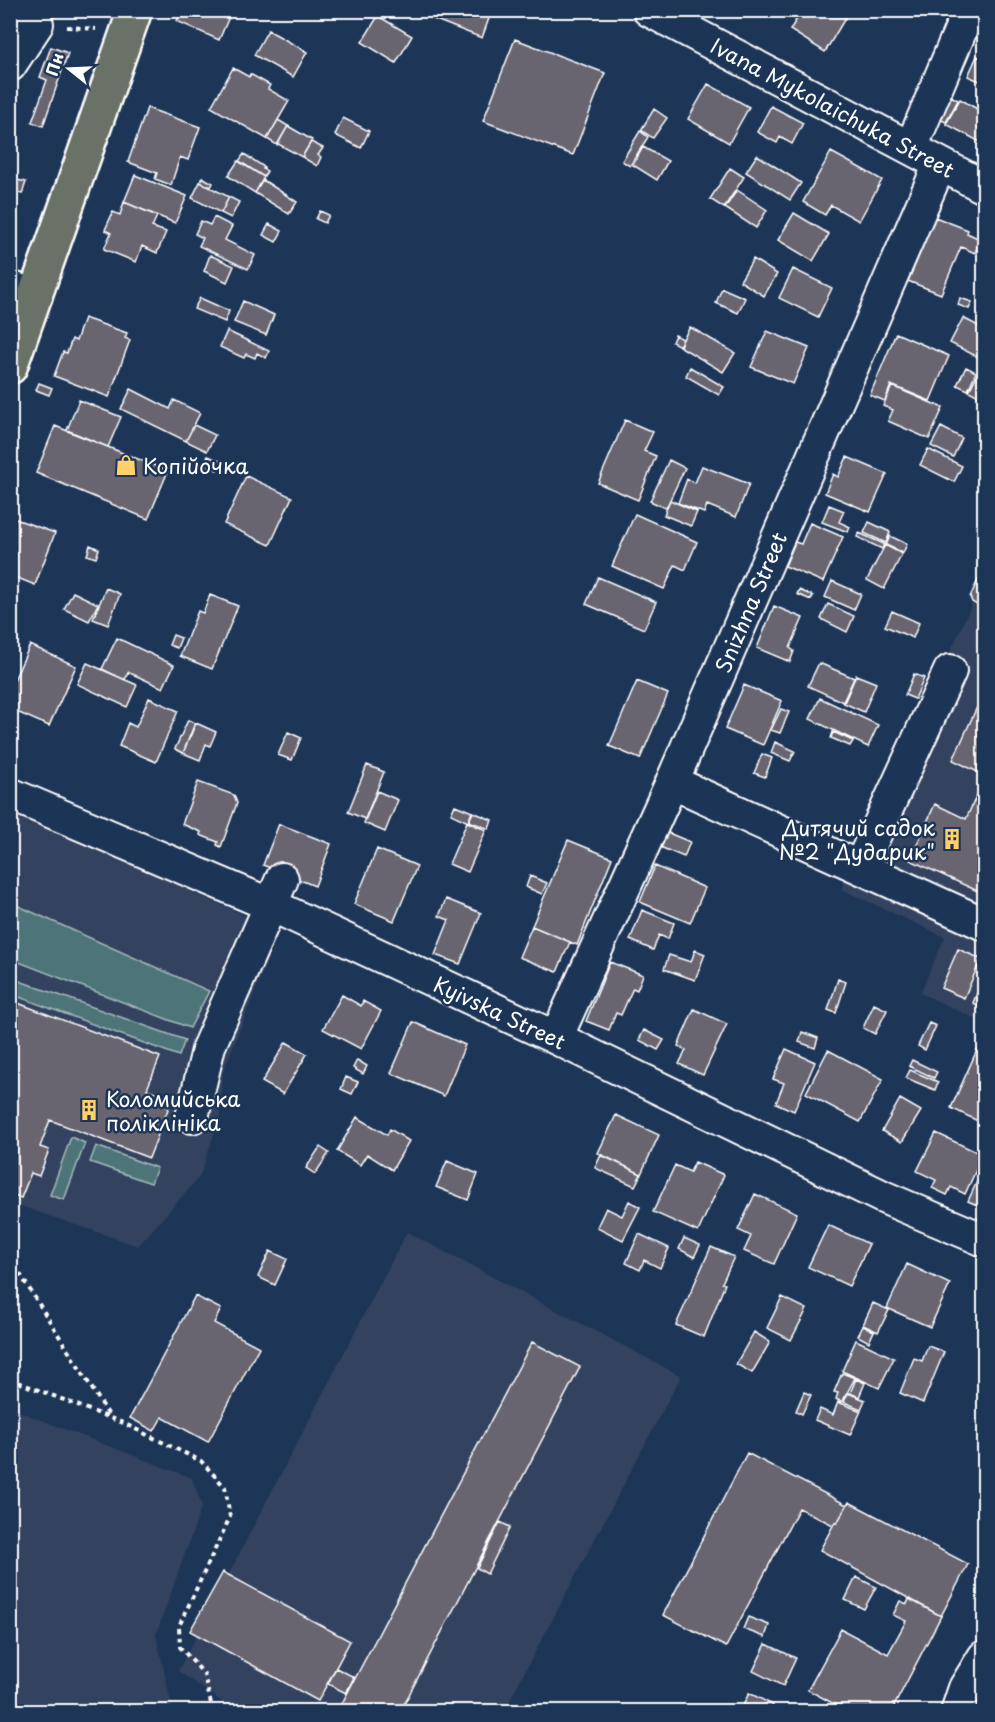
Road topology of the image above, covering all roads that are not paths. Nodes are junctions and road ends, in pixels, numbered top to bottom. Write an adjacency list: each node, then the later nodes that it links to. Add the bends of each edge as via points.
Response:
1 (18, 10): 5 (street, via 37,24)
2 (135, 10): 9 (main road)
3 (649, 10): 6 (street, Ivana Mykolaichuka Street)
4 (969, 10): 6 (street)
5 (10, 65)
6 (912, 148): 7 (street, Ivana Mykolaichuka Street)
7 (940, 164): 8 (street, Ivana Mykolaichuka Street); 12 (street, Snizhna Street)
8 (984, 187)
9 (23, 291): 10 (main road)
10 (10, 367)
11 (950, 671): 14 (street)
12 (672, 782): 14 (street); 17 (street, Snizhna Street)
13 (10, 794): 15 (street, Kyivska Street)
14 (860, 867): 16 (street)
15 (277, 892): 17 (street, Kyivska Street); 18 (street, via 209,1046)
16 (984, 924)
17 (556, 1038): 19 (street, Kyivska Street, via 883,1197)
18 (192, 1118)
19 (984, 1240)
20 (984, 1657): 21 (street, via 965,1688)
21 (957, 1712)

